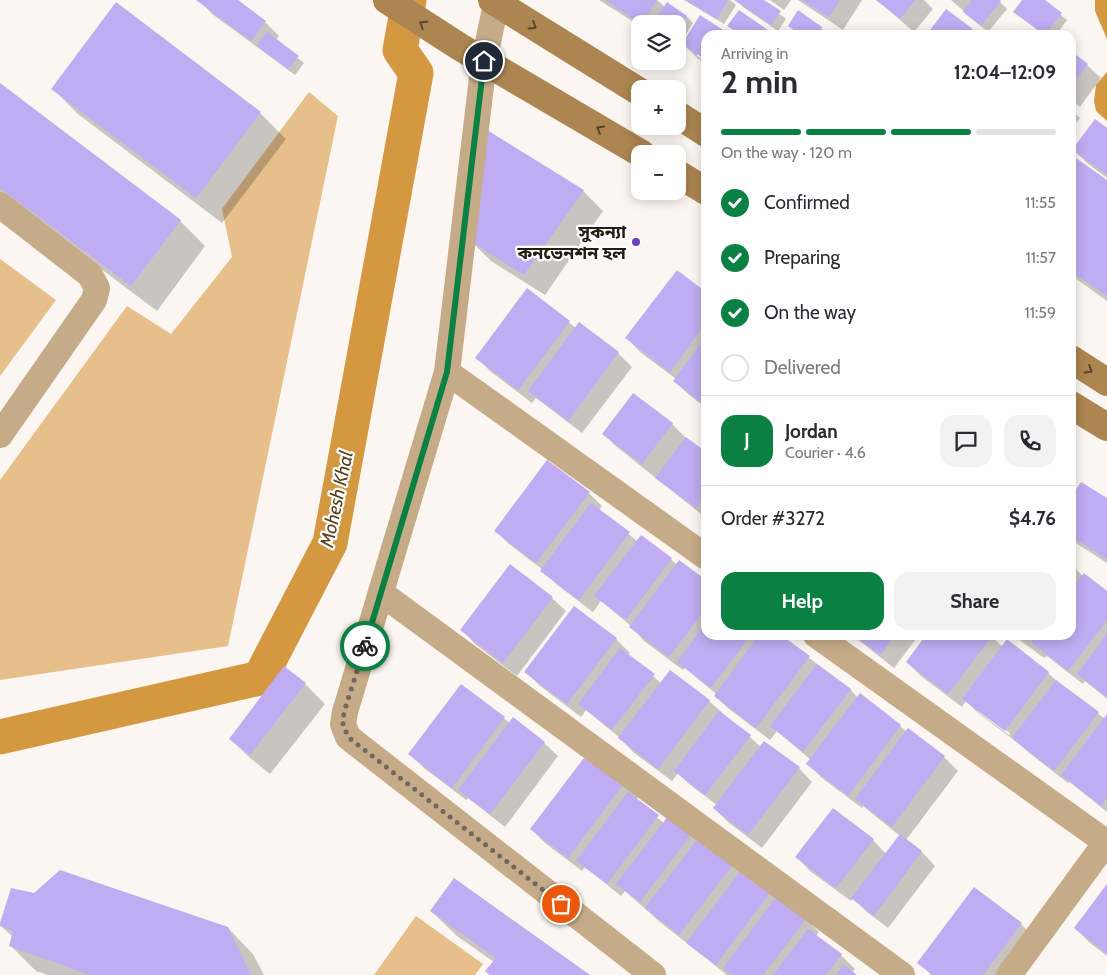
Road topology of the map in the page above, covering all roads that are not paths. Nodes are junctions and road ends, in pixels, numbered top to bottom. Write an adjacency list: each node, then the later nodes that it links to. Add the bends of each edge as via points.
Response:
1 (387, 0): 3 (main road, one-way to 1)
2 (495, 1): 3 (street); 4 (main road, one-way to 4)
3 (484, 61): 7 (main road, one-way to 3); 12 (street)
4 (631, 86)
5 (686, 120): 6 (main road)
6 (701, 130)
7 (631, 148)
8 (686, 179): 9 (main road)
9 (701, 188)
10 (0, 205): 16 (street, via 90,275 97,288 94,300)
11 (1076, 362): 13 (main road, one-way to 13)
12 (447, 372): 17 (street); 18 (street)
13 (1107, 382)
14 (1076, 409): 15 (main road)
15 (1107, 426)
16 (0, 435)
17 (701, 553)
18 (381, 593): 21 (street, via 344,712 343,724 348,737); 22 (street)
19 (823, 640): 20 (street)
20 (1107, 842): 23 (street)
21 (653, 975)
22 (902, 975)
23 (1008, 975)

